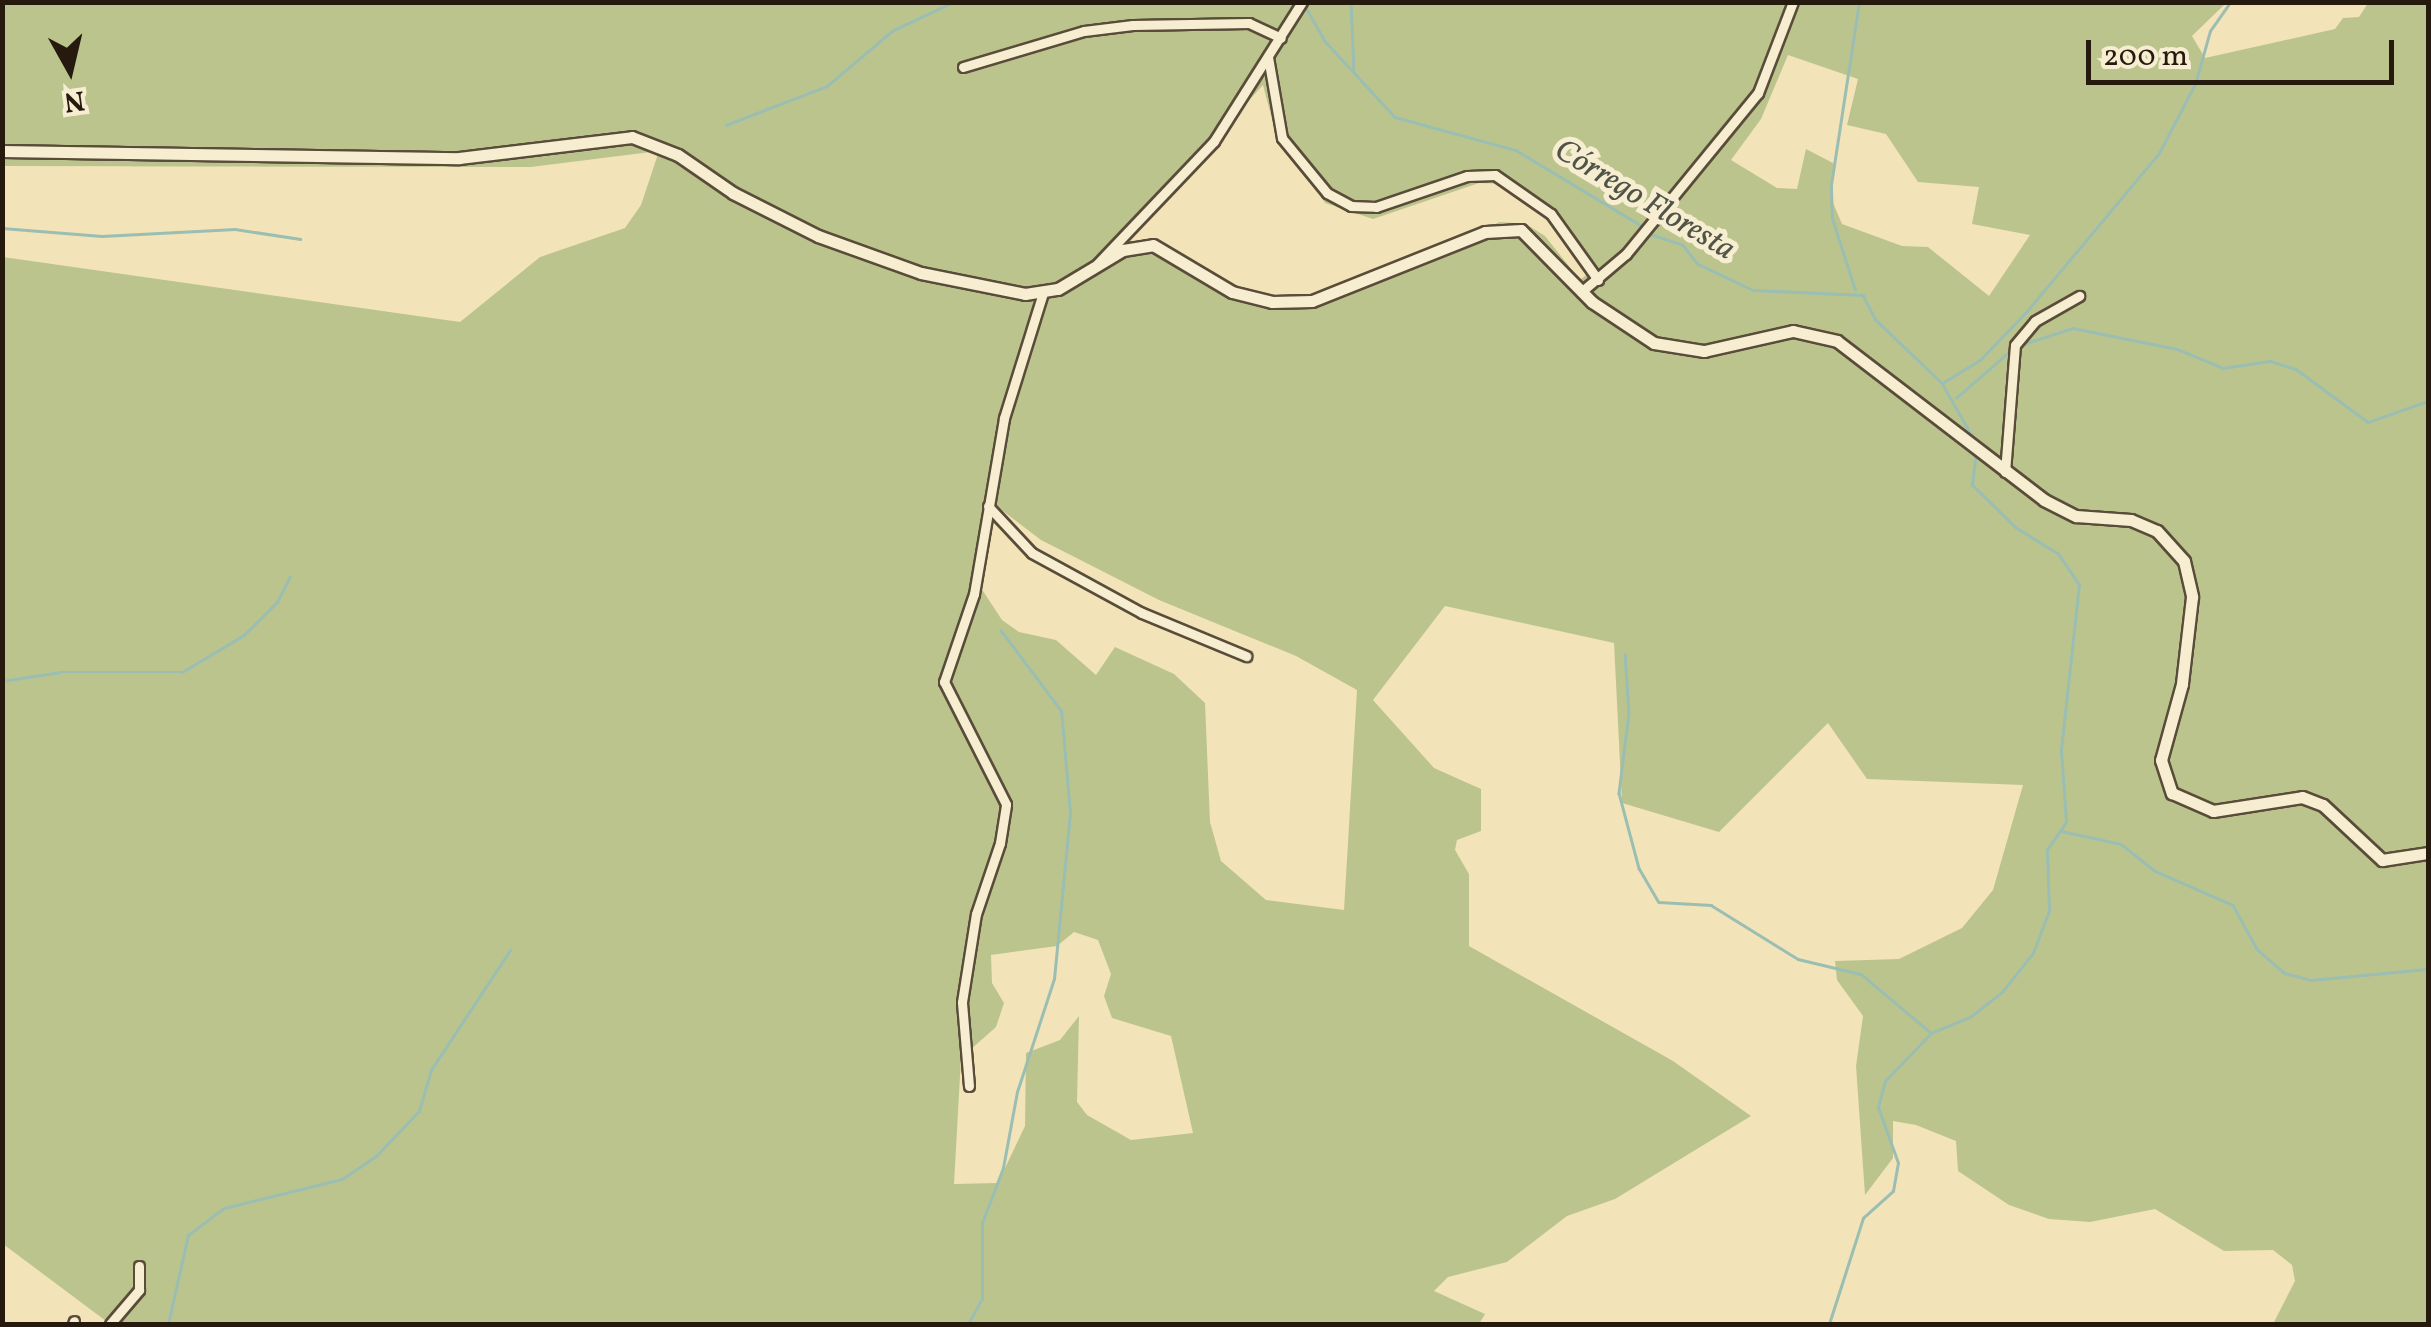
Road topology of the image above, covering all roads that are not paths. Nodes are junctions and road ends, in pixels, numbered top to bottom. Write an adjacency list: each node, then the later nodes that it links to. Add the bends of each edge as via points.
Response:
1 (1302, 2): 3 (street)
2 (1792, 2): 8 (street, via 1758,93)
3 (1281, 38): 4 (street); 5 (street, via 1249,23 1133,25 1070,34)
4 (1268, 57): 7 (street, via 1214,142); 8 (street, via 1282,138 1327,194 1352,206 1376,207 1466,176 1495,175 1550,214)
5 (963, 68)
6 (2, 151): 10 (main road, via 459,158 632,137 678,155 733,193 818,236 921,273)
7 (1094, 267): 9 (main road, via 1122,250 1153,244 1232,292 1292,303 1336,296 1432,252 1505,229 1530,234); 10 (main road)
8 (1598, 280): 9 (street)
9 (1581, 292): 12 (main road, via 1668,349 1704,351 1793,331 1837,341)
10 (1043, 293): 13 (street, via 1004,418)
11 (2079, 296): 12 (street, via 2036,321 2015,345)
12 (2005, 472): 15 (main road, via 2076,516 2146,524 2184,561 2192,627 2162,760 2172,793 2214,811 2302,796 2323,805 2382,860)
13 (987, 504): 14 (street, via 1003,529 1032,553 1142,613); 16 (street, via 974,594 944,682 1006,804 976,914 962,1002)
14 (1246, 656)
15 (2428, 853)
16 (969, 1086)
17 (139, 1266): 18 (street, via 139,1290)
18 (110, 1324)

